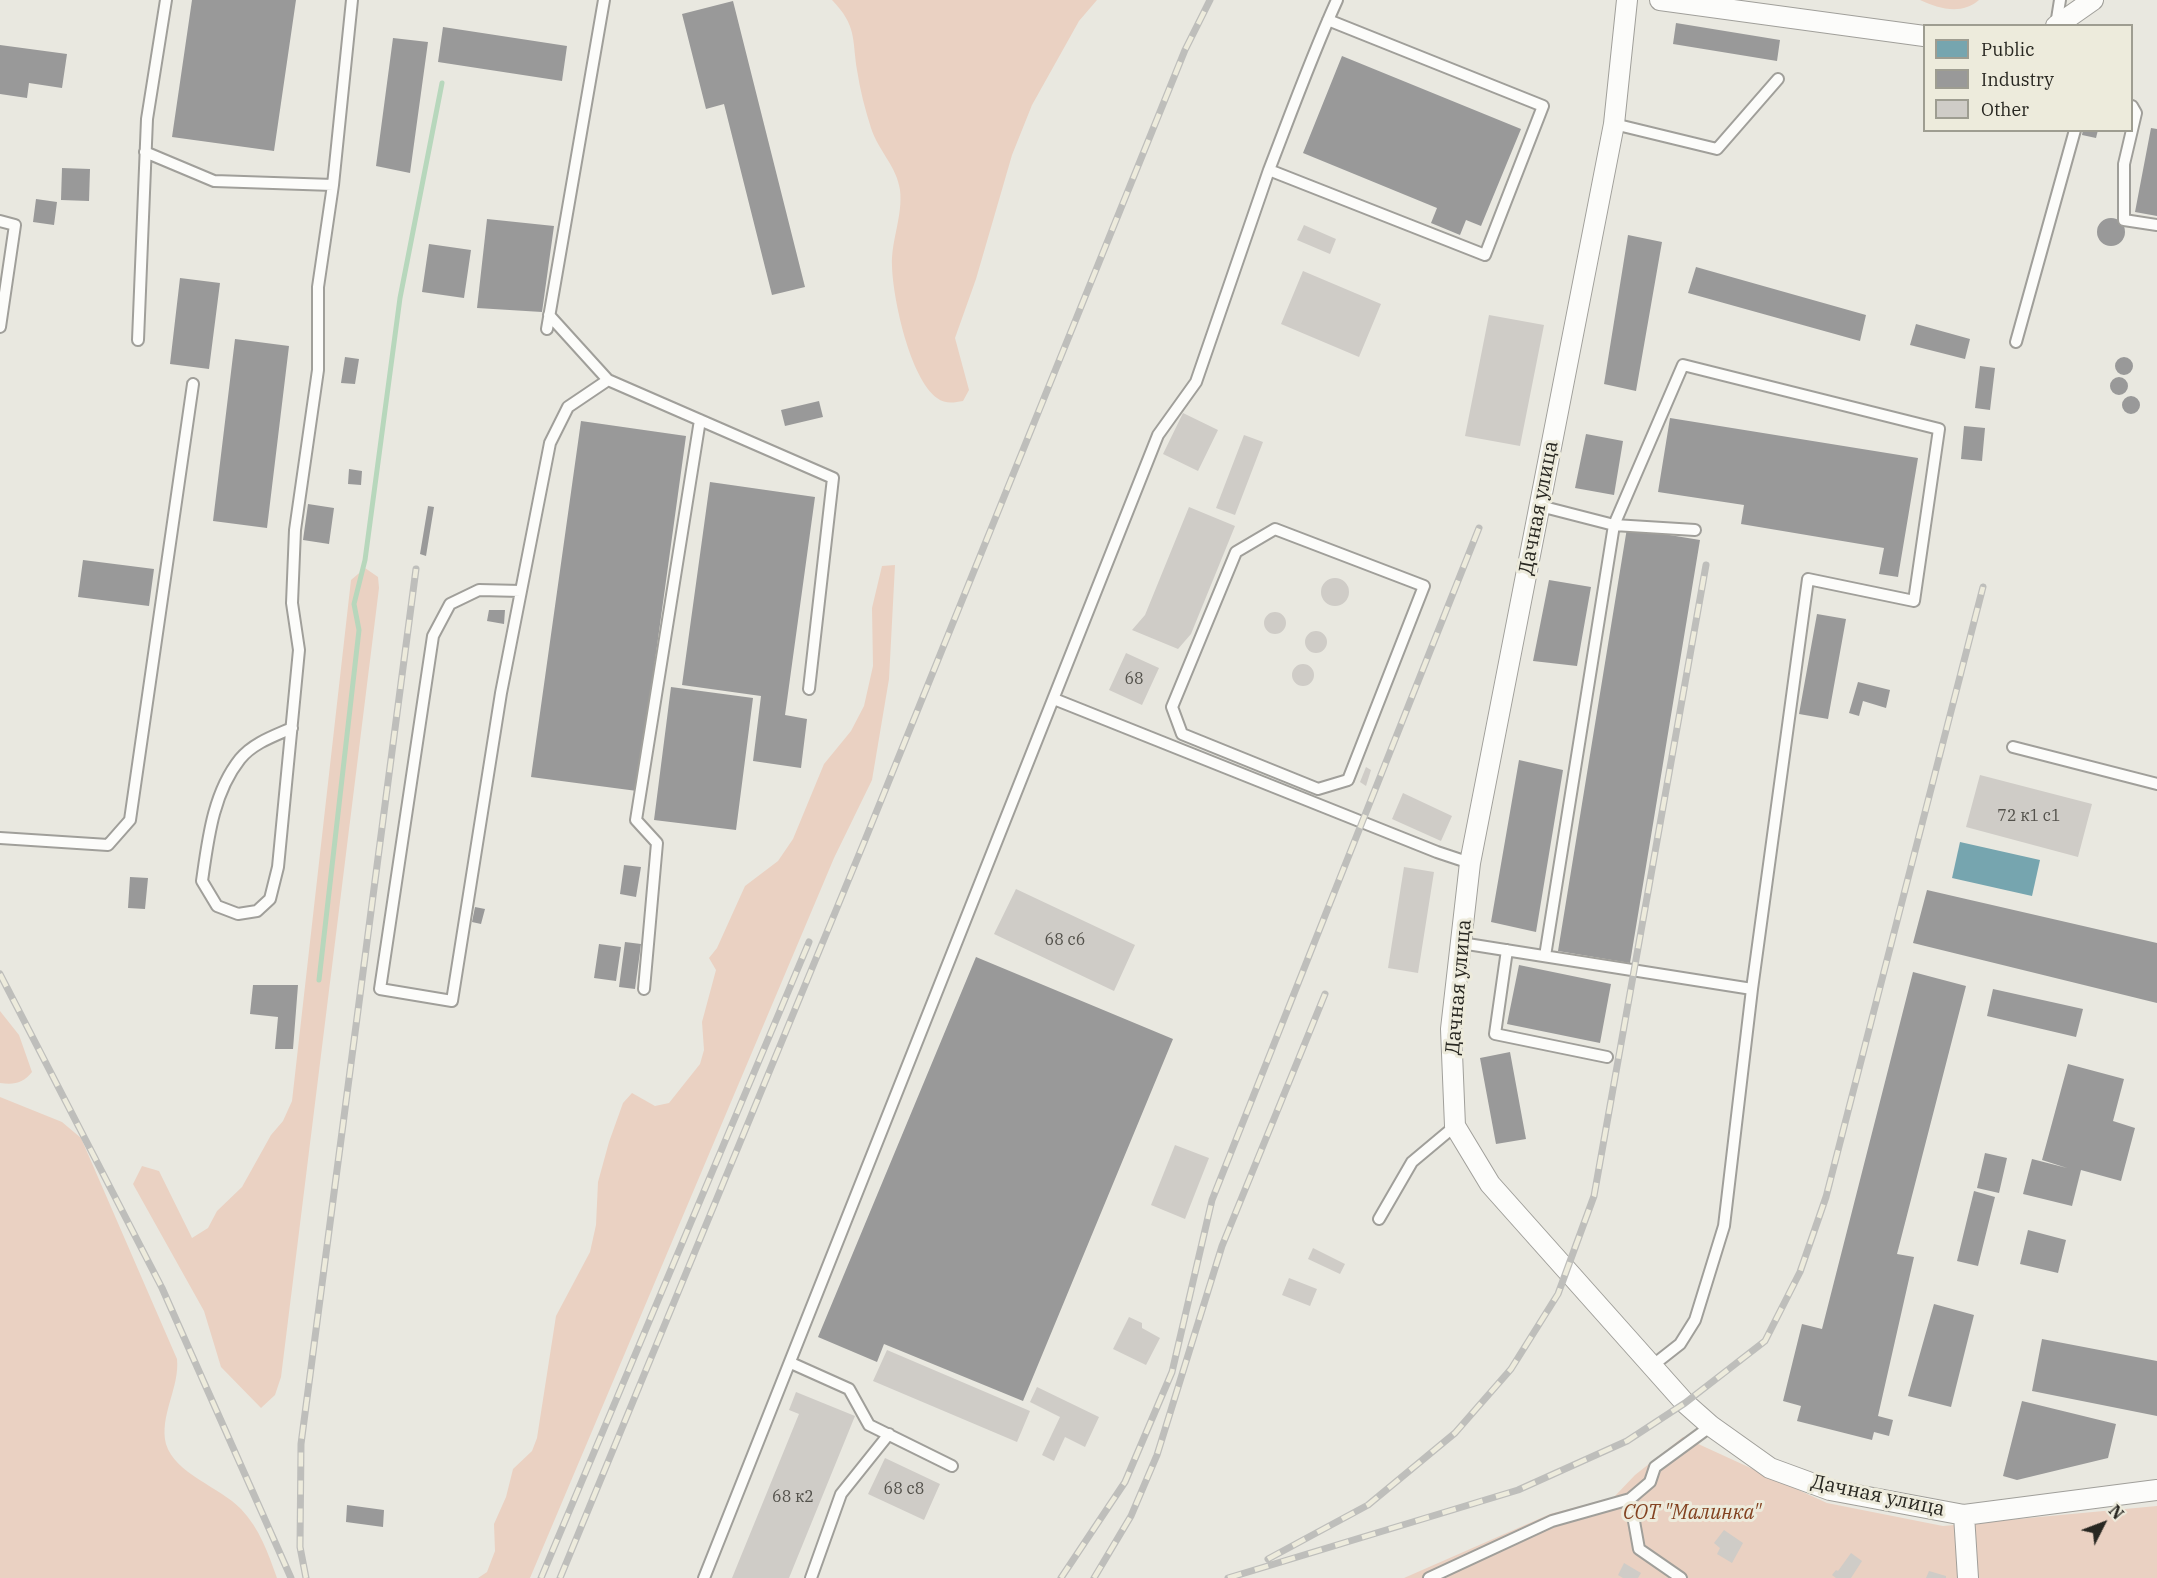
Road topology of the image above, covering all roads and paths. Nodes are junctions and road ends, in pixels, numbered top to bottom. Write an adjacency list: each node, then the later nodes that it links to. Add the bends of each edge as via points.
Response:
1 (166, 0): 20 (lane)
2 (352, 0): 22 (lane)
3 (604, 0): 25 (lane)
4 (1337, 0): 10 (lane)
5 (1628, 0): 16 (street, Дачная улица)
6 (1660, 0): 9 (street)
7 (2060, 0): 11 (lane)
8 (2093, 0): 12 (street)
9 (1768, 7): 13 (street)
10 (1328, 20): 21 (lane); 21 (lane, via 1543,106 1485,255)
11 (2056, 24)
12 (2057, 24)
13 (1923, 36)
14 (1778, 79): 16 (lane, via 1717,149)
15 (2133, 108): 17 (lane)
16 (1614, 124): 33 (street, Дачная улица)
17 (2133, 126)
18 (2074, 132): 29 (lane)
19 (2132, 132): 24 (lane, via 2124,164 2124,220)
20 (145, 152): 22 (lane, via 214,181); 28 (lane)
21 (1269, 170): 38 (lane, via 1196,382 1158,435)
22 (333, 185): 39 (lane, via 318,287 318,370 295,530 291,603 299,650)
23 (0, 221): 26 (lane, via 15,225)
24 (2157, 225)
25 (549, 315): 27 (lane); 30 (lane)
26 (0, 327)
27 (547, 329)
28 (138, 340)
29 (2016, 342)
30 (608, 380): 32 (lane); 36 (lane, via 568,408 550,443)
31 (193, 384): 43 (lane, via 130,820 108,845)
32 (700, 420): 37 (lane, via 833,478); 48 (lane, via 636,820 657,843)
33 (1540, 506): 34 (lane); 44 (street, Дачная улица)
34 (1614, 525): 35 (lane); 47 (lane); 49 (lane, via 1683,365 1939,429 1914,602 1808,579)
35 (1695, 530)
36 (521, 591): 36 (lane, via 452,1001 380,989 433,636 450,604 479,590)
37 (809, 688)
38 (1054, 699): 44 (lane); 53 (lane)
39 (292, 728): 39 (lane, via 278,867 270,899 257,911 238,914 218,906 202,881 213,816 224,786 241,758 262,741)
40 (2013, 747): 41 (lane)
41 (2157, 784)
42 (1318, 789): 42 (lane, via 1182,734 1172,707 1236,552 1275,529 1424,586 1348,780)
43 (0, 838)
44 (1470, 863): 45 (street, Дачная улица)
45 (1461, 943): 46 (lane); 51 (street, Дачная улица, via 1451,1029)
46 (1507, 950): 47 (lane); 50 (lane, via 1495,1034)
47 (1545, 956): 49 (lane)
48 (644, 989)
49 (1752, 989): 54 (lane, via 1724,1226 1695,1320 1680,1344)
50 (1607, 1057)
51 (1455, 1126): 52 (lane, via 1412,1162); 54 (street, Дачная улица, via 1490,1184)
52 (1379, 1219)
53 (790, 1363): 56 (lane, via 849,1389 869,1425); 61 (lane)
54 (1652, 1366): 55 (street, Дачная улица)
55 (1711, 1426): 59 (lane, via 1655,1467 1650,1482); 60 (street, Дачная улица, via 1770,1468 1830,1490)
56 (889, 1434): 57 (lane); 62 (lane, via 841,1494)
57 (952, 1466)
58 (2157, 1490): 60 (street, Дачная улица)
59 (1630, 1499): 63 (lane, via 1552,1521); 64 (lane, via 1639,1549)
60 (1964, 1515): 65 (street)
61 (704, 1578)
62 (811, 1578)
63 (1429, 1578)
64 (1681, 1578)
65 (1968, 1578)

